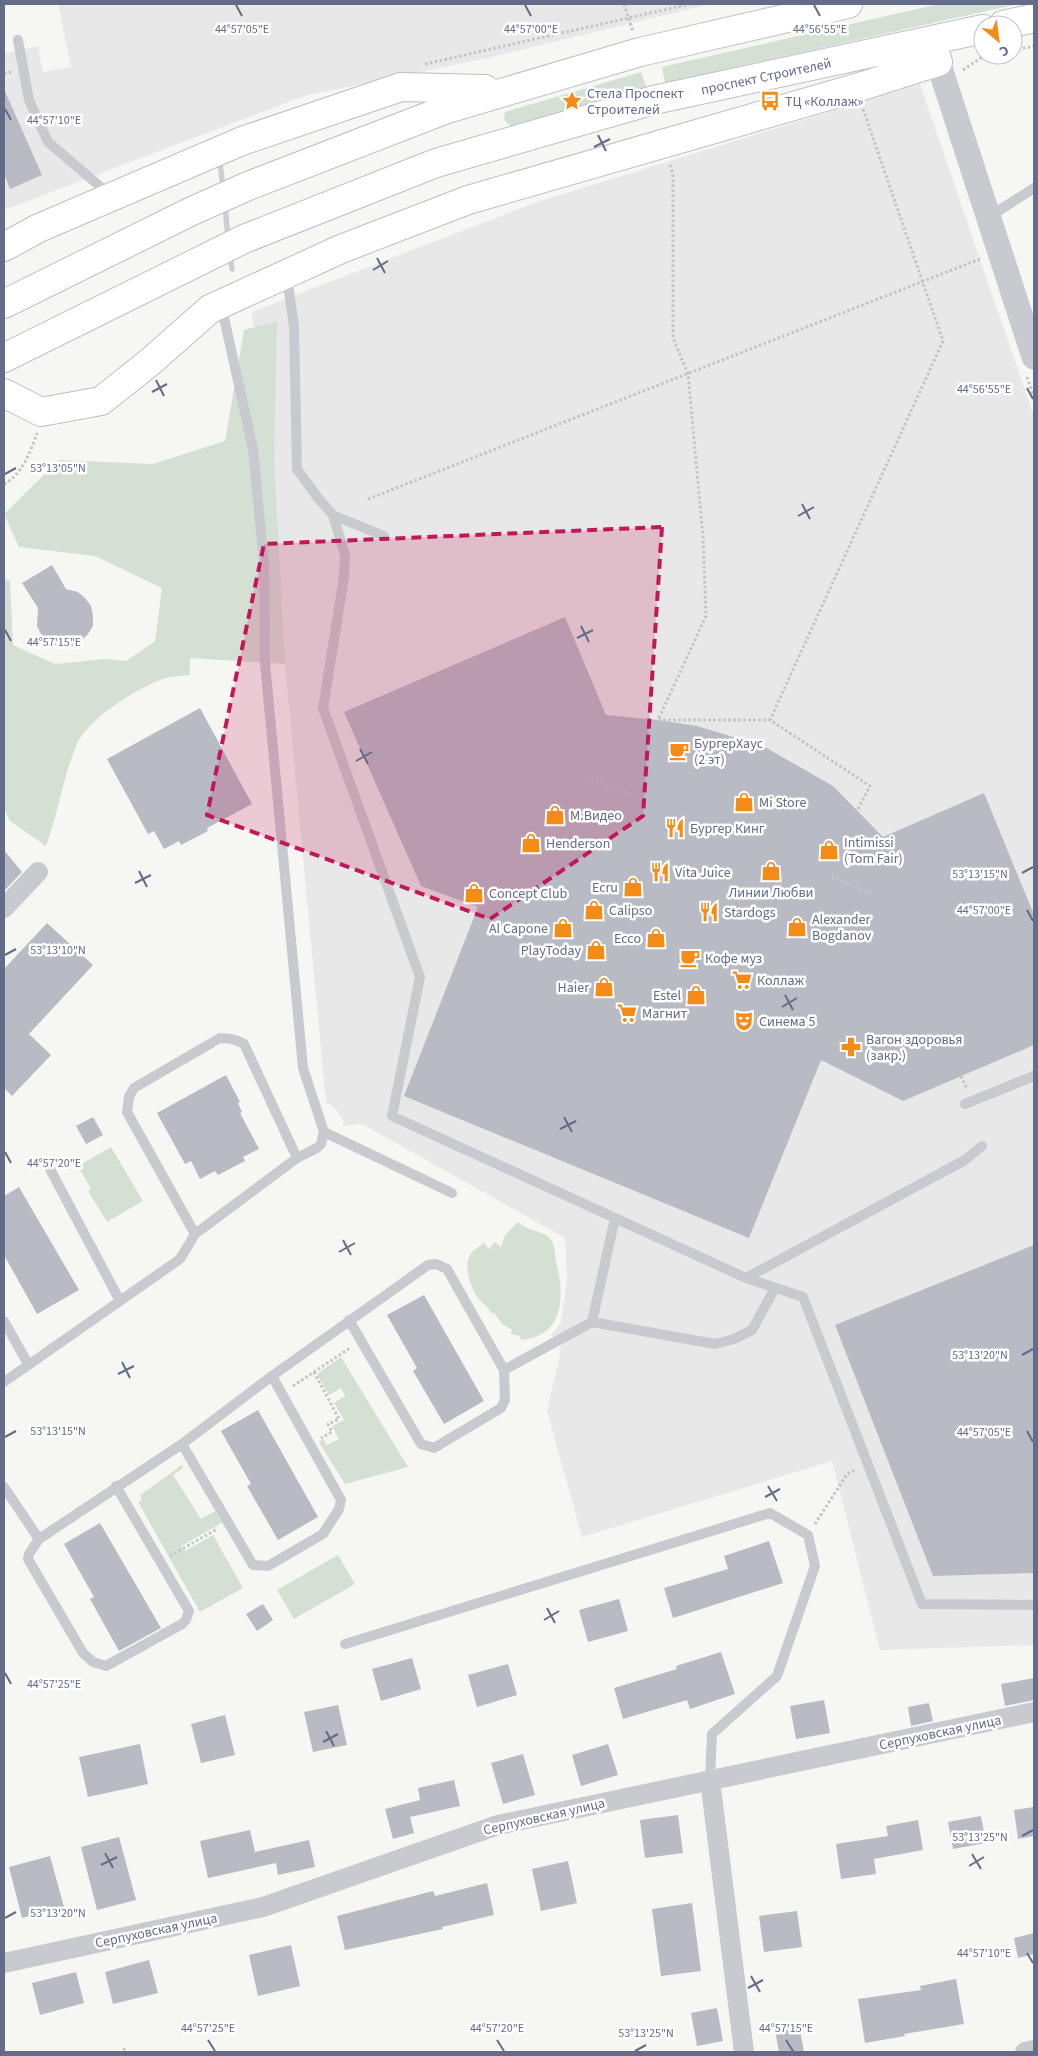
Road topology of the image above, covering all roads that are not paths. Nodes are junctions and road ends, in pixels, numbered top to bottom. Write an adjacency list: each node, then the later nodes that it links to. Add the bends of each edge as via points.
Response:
1 (848, 4): 5 (main road, via 640,52)
2 (973, 33): 4 (main road, проспект Строителей)
3 (18, 40): 7 (lane, via 29,100 48,142)
4 (934, 51): 8 (street); 10 (main road, via 856,88 468,200); 14 (main road, проспект Строителей, via 654,100 436,163 244,239)
5 (512, 89): 7 (main road, via 401,87 242,141); 11 (main road, via 415,120 248,186)
6 (1034, 188): 8 (lane)
7 (112, 197): 9 (main road, via 38,228)
8 (988, 218): 13 (street)
9 (4, 247)
10 (287, 273): 12 (main road); 16 (lane, via 294,326 297,469)
11 (4, 304)
12 (221, 304): 15 (main road, via 210,309 101,402 41,412); 22 (lane, via 253,449 264,564 265,663 303,1068)
13 (1034, 357)
14 (4, 358)
15 (4, 393)
16 (333, 515): 17 (lane); 27 (lane, via 345,555 344,577 323,708 420,976 392,1116)
17 (384, 536)
18 (38, 872): 19 (street)
19 (4, 908)
20 (1034, 1076): 21 (lane)
21 (965, 1104)
22 (324, 1132): 24 (lane, via 317,1148); 26 (lane)
23 (982, 1146): 29 (lane, via 965,1160)
24 (297, 1158): 28 (lane); 28 (lane, via 244,1044 231,1038 220,1038 134,1088 128,1097 127,1112)
25 (50, 1169): 31 (lane)
26 (452, 1192)
27 (615, 1218): 29 (lane); 34 (lane)
28 (195, 1234): 31 (lane, via 180,1259)
29 (746, 1278): 30 (lane)
30 (775, 1288): 34 (lane, via 752,1330 715,1344); 43 (lane, via 803,1297 922,1604)
31 (120, 1301): 35 (lane)
32 (349, 1320): 36 (lane, via 428,1265 436,1264 447,1269); 36 (lane, via 421,1444 430,1448 500,1408 505,1400); 37 (lane)
33 (4, 1321): 35 (lane)
34 (592, 1322): 36 (lane)
35 (28, 1364): 38 (lane)
36 (504, 1370)
37 (272, 1376): 39 (lane); 39 (lane, via 341,1500 323,1534 268,1566 253,1565)
38 (4, 1382)
39 (182, 1444): 40 (lane)
40 (116, 1486): 42 (lane); 42 (lane, via 189,1611 186,1620 174,1629 106,1666 92,1662 28,1559)
41 (4, 1487): 42 (lane)
42 (39, 1539)
43 (1034, 1606)
44 (345, 1644): 46 (lane, via 770,1513 808,1535 816,1566 777,1676 712,1734)
45 (1034, 1712): 46 (street, Серпуховская улица)
46 (710, 1780): 47 (street, Серпуховская улица, via 498,1825 263,1907); 49 (street)
47 (4, 1963)
48 (1034, 2050): 50 (street)
49 (744, 2052)
50 (1025, 2052)

